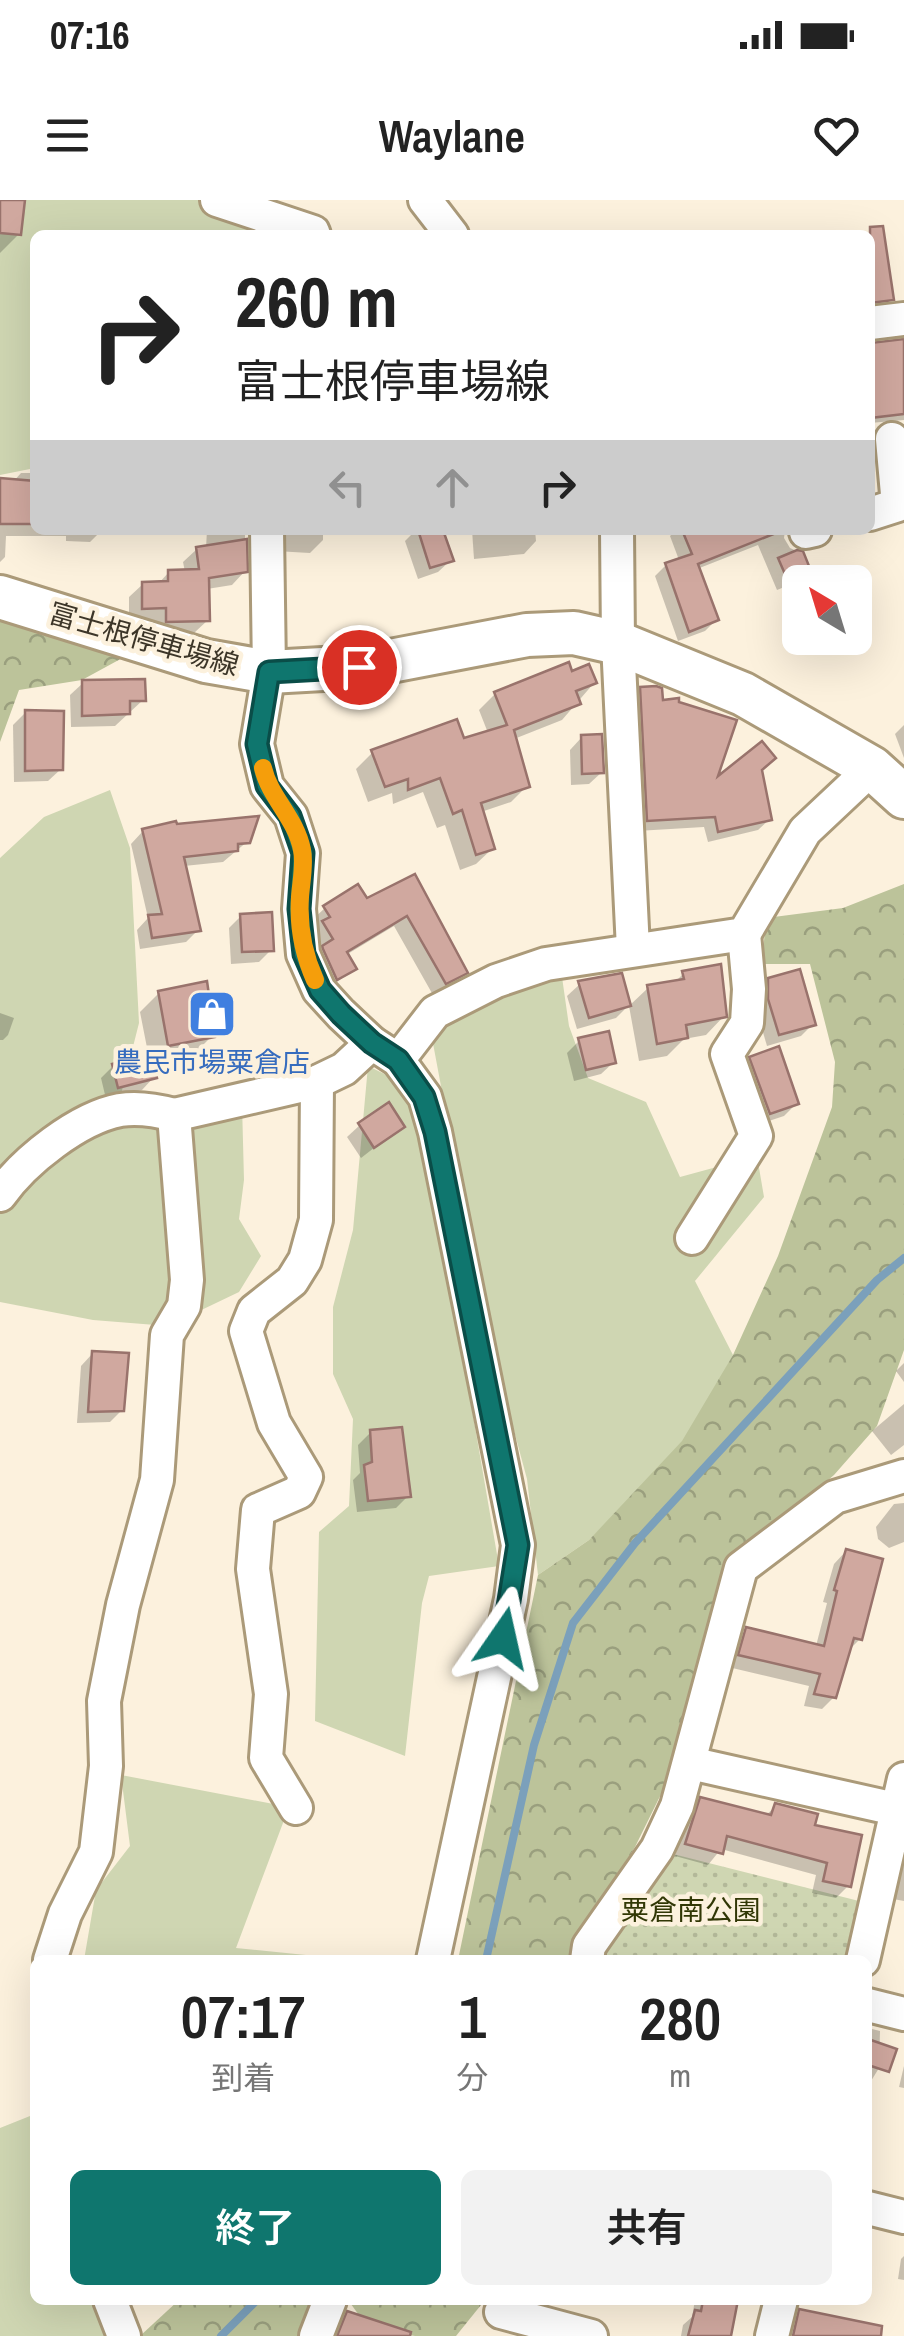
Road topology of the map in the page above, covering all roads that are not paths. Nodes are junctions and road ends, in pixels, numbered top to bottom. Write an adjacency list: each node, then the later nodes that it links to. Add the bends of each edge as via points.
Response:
1 (217, 200): 3 (street)
2 (425, 200): 4 (street)
3 (307, 230)
4 (448, 230)
5 (904, 319): 6 (street)
6 (875, 322)
7 (889, 439): 8 (street, via 898,505)
8 (875, 512)
9 (267, 535): 13 (street)
10 (617, 535): 12 (street)
11 (0, 597): 13 (main road, 富士根停車場線, via 206,662)
12 (618, 643): 13 (main road, 富士根停車場線, via 574,634 526,635 359,667); 14 (main road, 富士根停車場線, via 744,694); 16 (street)
13 (269, 672): 17 (street, via 257,744 267,786 290,816 303,853 304,954 320,990)
14 (894, 785): 15 (street, via 806,831)
15 (744, 934): 16 (street); 21 (street, via 747,1023 727,1054 756,1136)
16 (633, 949): 17 (street, via 546,964 496,981 435,1012)
17 (385, 1052): 18 (street); 27 (street, via 424,1097 435,1132 518,1545)
18 (317, 1082): 19 (street); 25 (street, via 316,1220 305,1260 292,1281 254,1311 246,1331 274,1423 306,1477 298,1492 258,1510 253,1569 271,1694 266,1758)
19 (174, 1115): 20 (street, via 117,1110 67,1132); 26 (street, via 184,1306 167,1335 157,1480 122,1605 104,1702 106,1766 96,1852)
20 (0, 1195)
21 (692, 1238)
22 (904, 1476): 23 (street, via 836,1497 741,1568)
23 (690, 1763): 24 (street); 28 (street, via 657,1849)
24 (901, 1799): 29 (street)
25 (296, 1808)
26 (52, 1955)
27 (434, 1955)
28 (588, 1955)
29 (864, 1955)
30 (872, 2007): 31 (street)
31 (904, 2014)
32 (872, 2209): 33 (street)
33 (904, 2217)
34 (112, 2305): 38 (street)
35 (328, 2305): 39 (street)
36 (505, 2305): 40 (street, via 501,2312)
37 (780, 2305): 41 (street)
38 (124, 2336)
39 (316, 2336)
40 (590, 2336)
41 (772, 2336)

